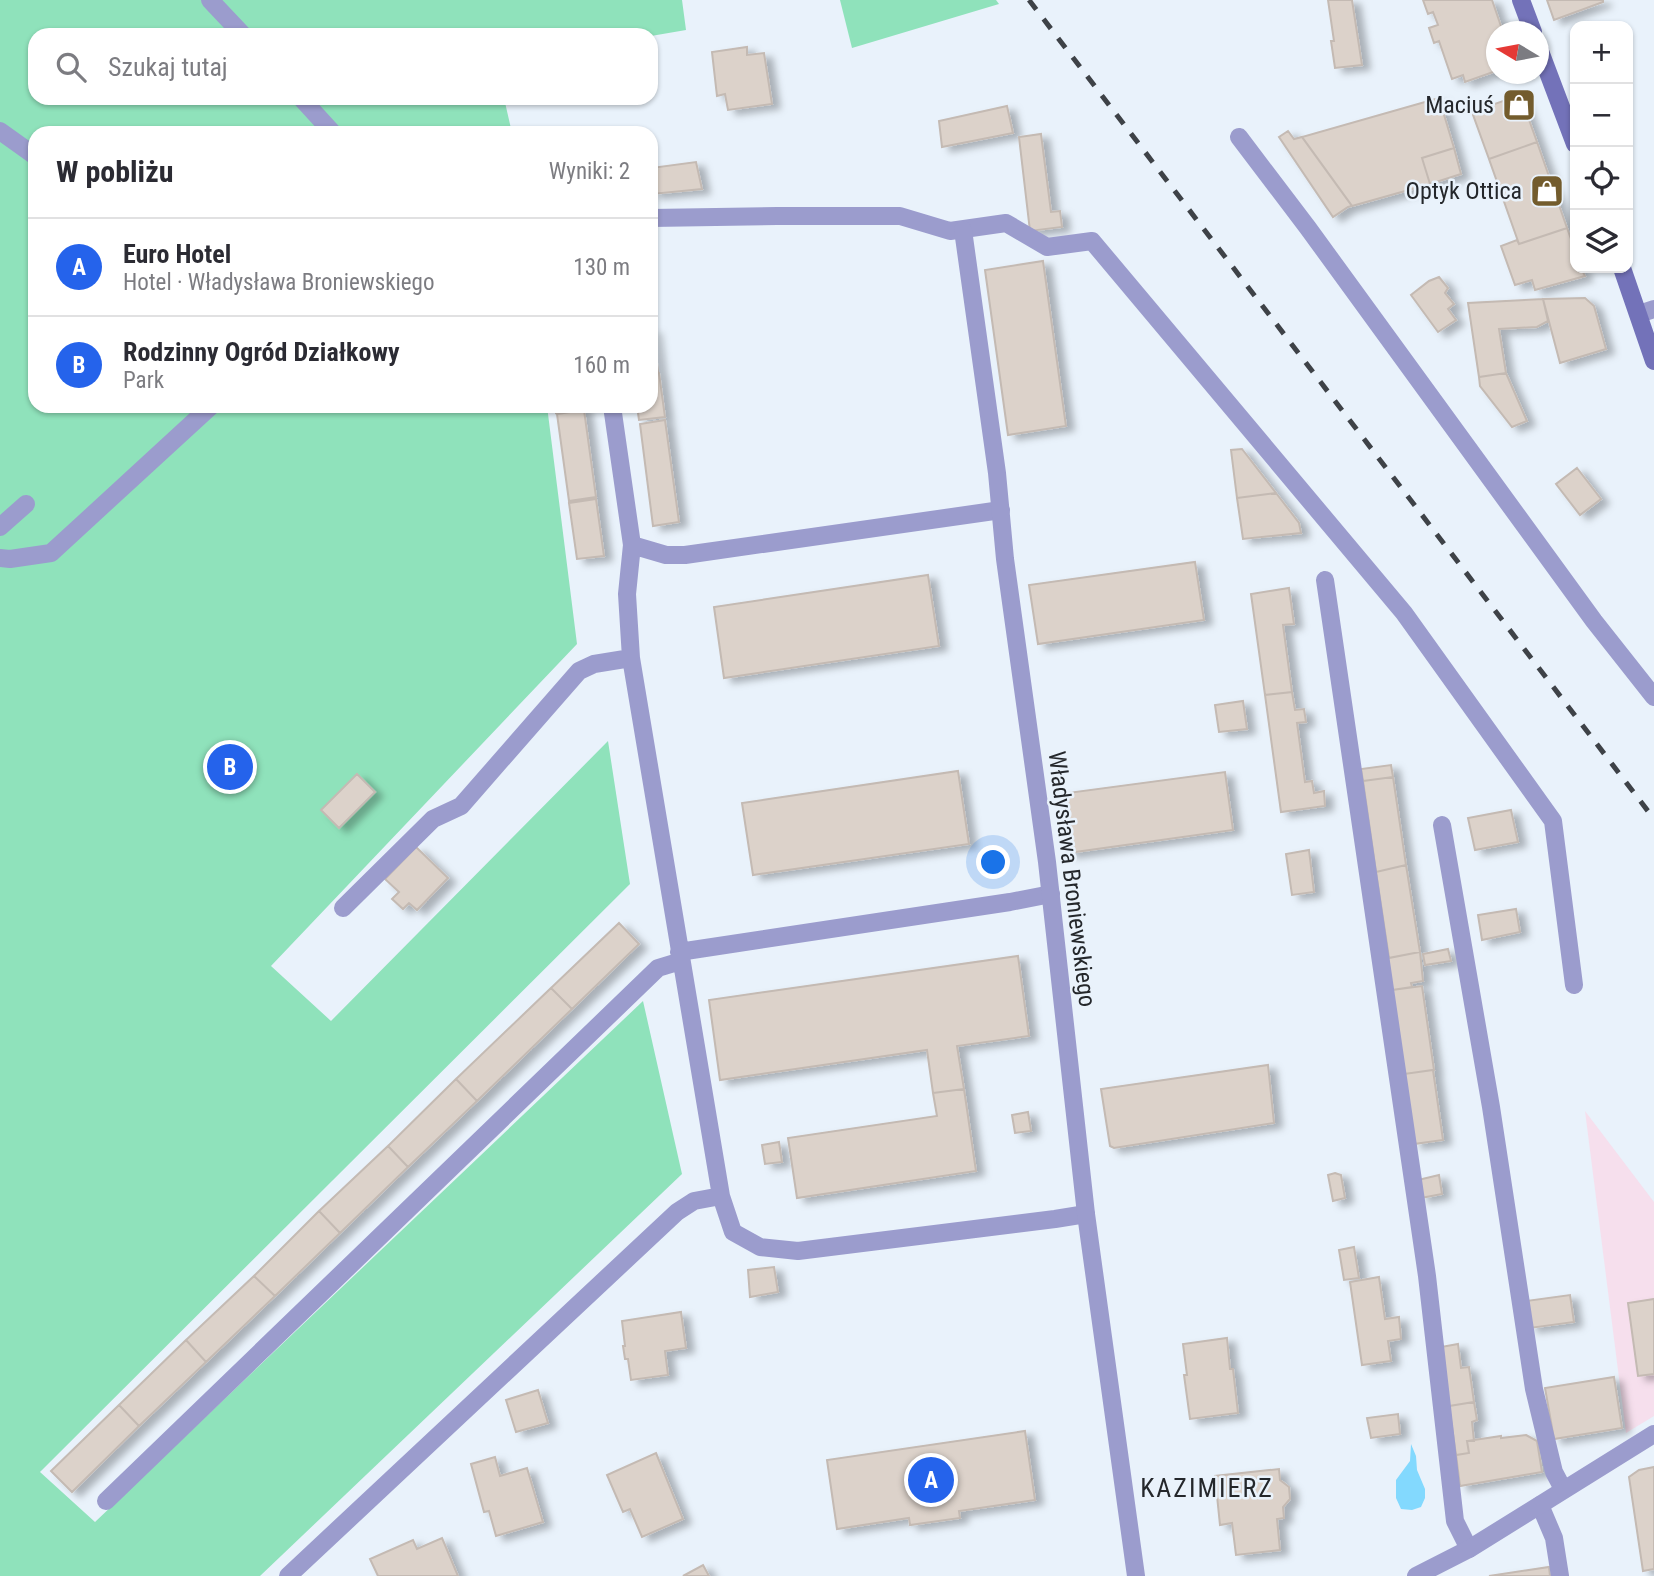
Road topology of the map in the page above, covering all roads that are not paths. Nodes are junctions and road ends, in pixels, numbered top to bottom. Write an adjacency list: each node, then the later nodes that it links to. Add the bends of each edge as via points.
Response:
1 (210, 0): 4 (street)
2 (1521, 0): 3 (street)
3 (1529, 21)
4 (236, 28)
5 (1549, 75): 9 (street)
6 (307, 105): 7 (street)
7 (327, 126)
8 (0, 131): 11 (street)
9 (1570, 131)
10 (1239, 137): 26 (street)
11 (28, 151)
12 (658, 218): 13 (street, via 900,216 950,231)
13 (963, 230): 20 (street, Władysława Broniewskiego); 31 (street, via 1006,223 1047,247 1092,241 1404,613 1553,821)
14 (1625, 273): 15 (street)
15 (1646, 312): 16 (street)
16 (1654, 361)
17 (203, 413): 23 (street, via 51,553)
18 (613, 413): 22 (street)
19 (26, 504): 21 (street)
20 (1001, 510): 22 (street, via 685,555 666,555); 28 (street, Władysława Broniewskiego)
21 (0, 527)
22 (632, 545): 25 (street, via 627,594)
23 (0, 558)
24 (1325, 580): 38 (street, via 1427,1276 1455,1521)
25 (631, 658): 29 (street, via 579,671 461,806 433,819); 30 (street)
26 (1654, 697)
27 (1442, 825): 35 (street, via 1534,1390 1554,1472)
28 (1051, 894): 30 (street); 33 (street, Władysława Broniewskiego)
29 (343, 908)
30 (680, 956): 32 (street); 36 (street, via 658,968)
31 (1574, 985)
32 (721, 1196): 33 (street, via 733,1232 760,1247 798,1251); 39 (street, via 694,1201 677,1212)
33 (1086, 1214): 40 (street, Władysława Broniewskiego)
34 (1654, 1434): 35 (street)
35 (1563, 1489): 37 (street)
36 (106, 1501)
37 (1539, 1506): 38 (street); 42 (street, via 1554,1538)
38 (1469, 1549): 41 (street)
39 (288, 1576)
40 (1136, 1576)
41 (1416, 1576)
42 (1560, 1576)

